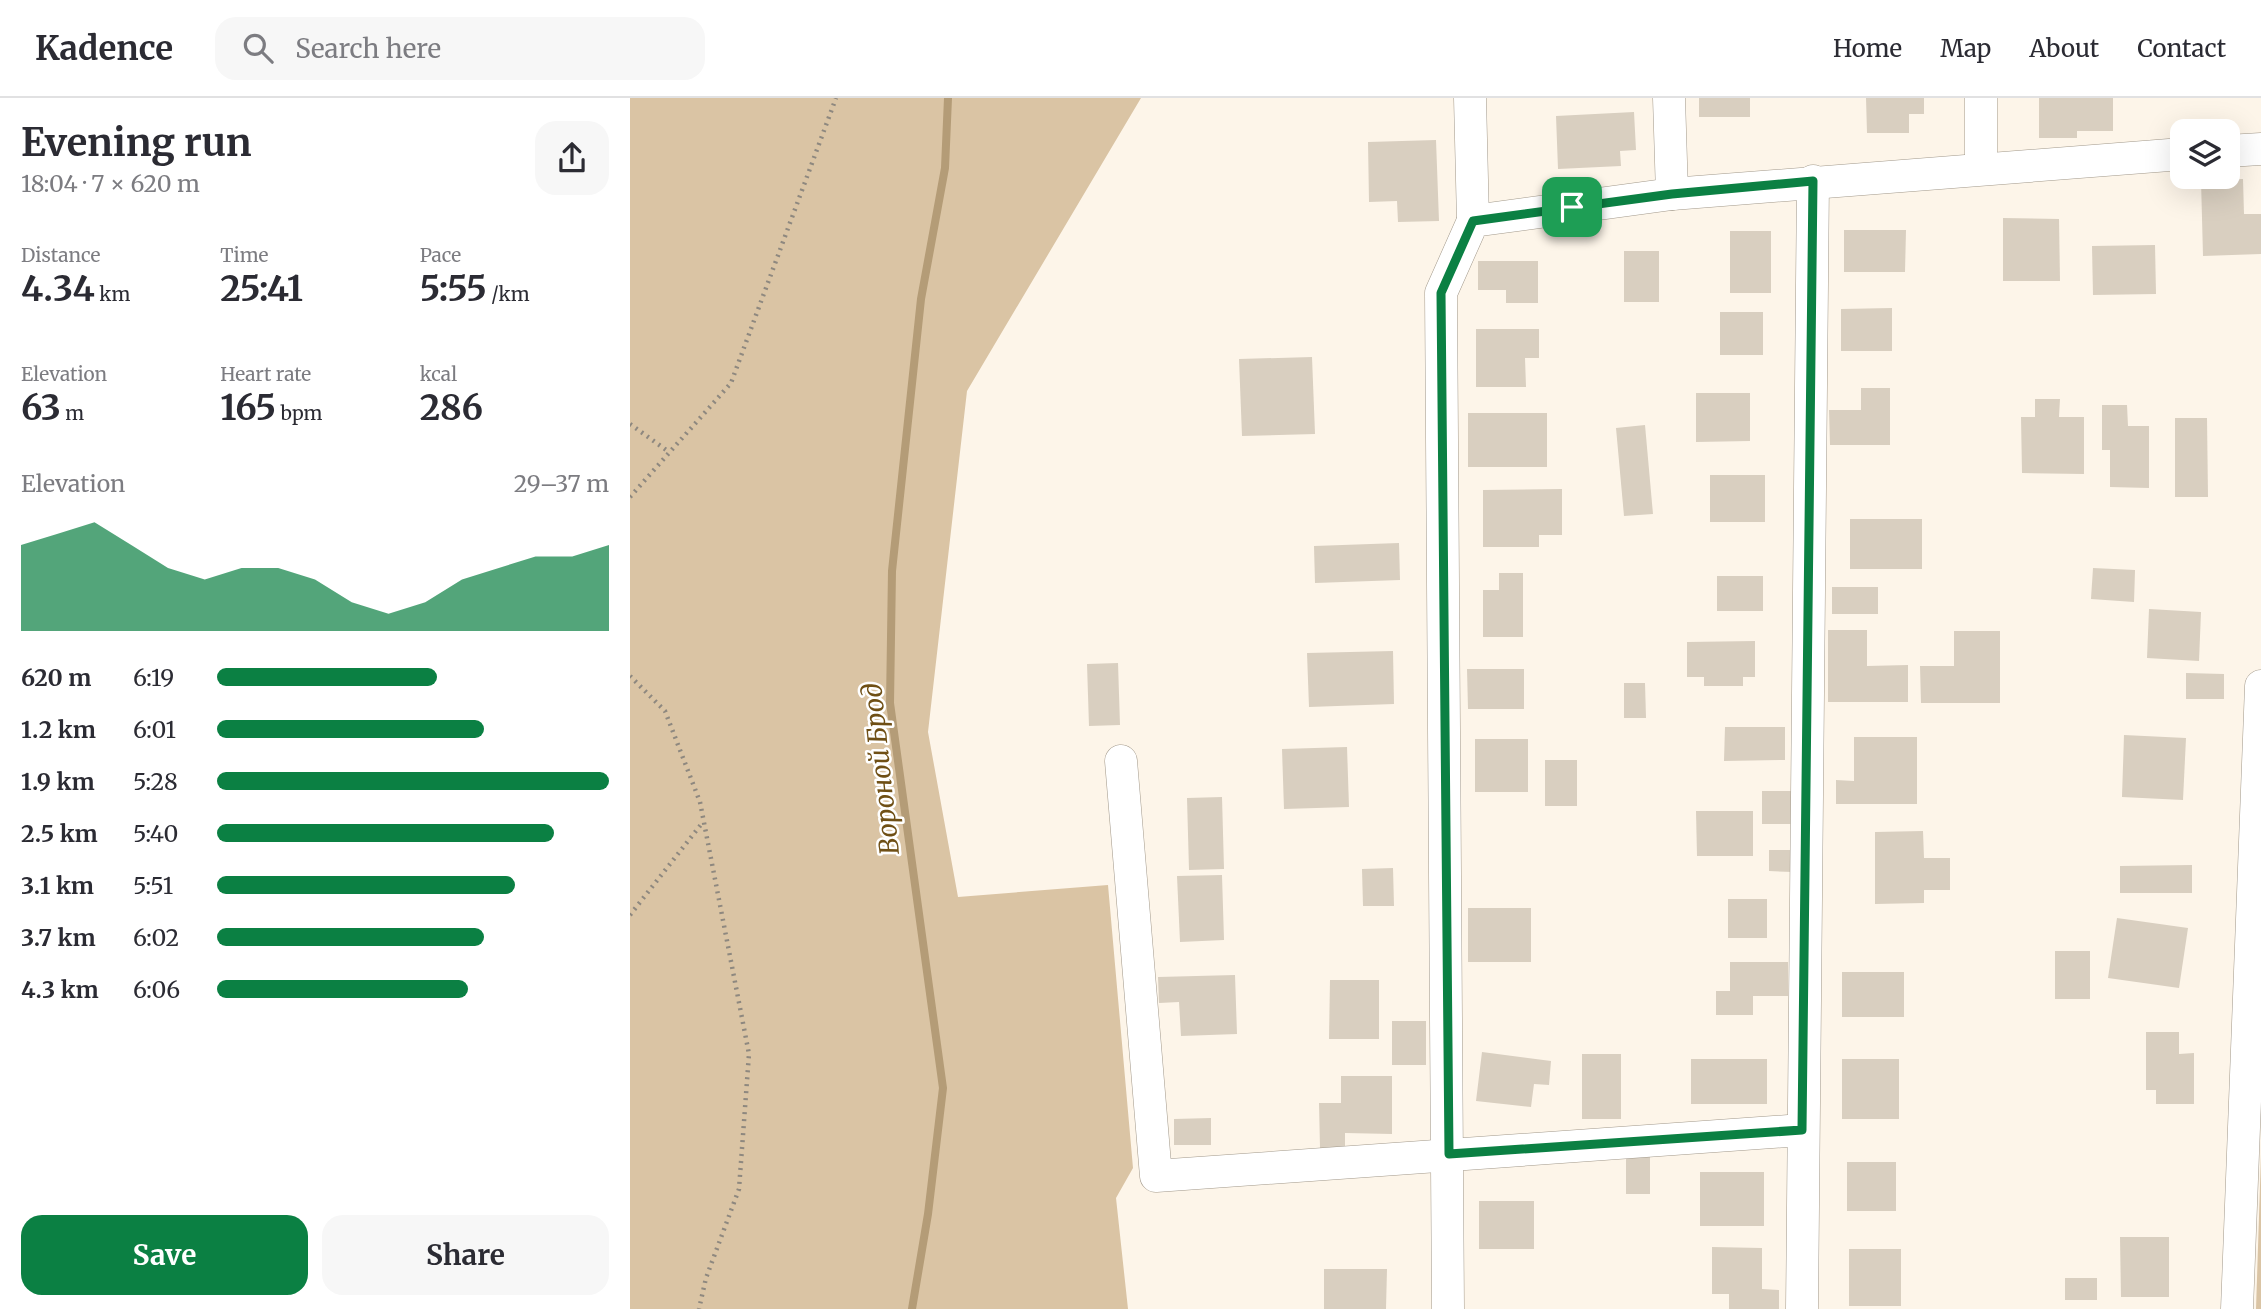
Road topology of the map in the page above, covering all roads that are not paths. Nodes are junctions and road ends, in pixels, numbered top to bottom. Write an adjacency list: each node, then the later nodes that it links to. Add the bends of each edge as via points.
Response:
1 (1470, 98): 10 (street)
2 (1669, 98): 9 (street)
3 (1982, 98): 7 (street)
4 (2261, 149): 5 (street)
5 (2240, 150)
6 (2170, 156): 7 (street)
7 (1981, 168): 8 (street)
8 (1813, 181): 9 (street); 13 (street)
9 (1672, 194): 10 (street)
10 (1473, 221): 14 (street, via 1441,293)
11 (2261, 686): 17 (street)
12 (1121, 761): 14 (street, via 1156,1176)
13 (1802, 1130): 14 (street); 16 (street)
14 (1449, 1154): 15 (street)
15 (1448, 1309)
16 (1802, 1309)
17 (2237, 1309)

